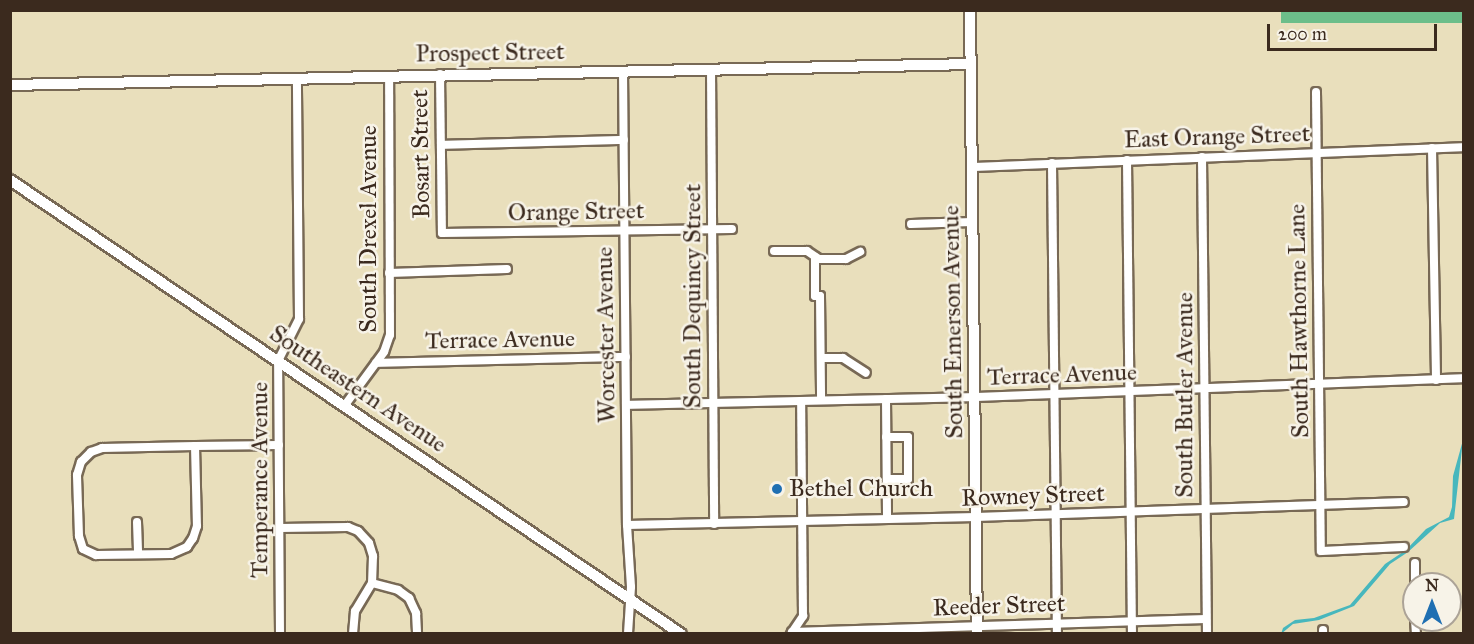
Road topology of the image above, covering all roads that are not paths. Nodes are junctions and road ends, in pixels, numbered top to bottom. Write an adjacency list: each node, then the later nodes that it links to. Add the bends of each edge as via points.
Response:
1 (970, 10): 2 (main road, South Emerson Avenue)
2 (971, 64): 3 (main road, Prospect Street); 18 (main road, South Emerson Avenue)
3 (711, 69): 4 (main road, Prospect Street); 22 (street, South Dequincy Street)
4 (623, 71): 5 (main road, Prospect Street); 10 (street, Worcester Avenue)
5 (440, 75): 6 (main road, Prospect Street); 11 (street, Bosart Street)
6 (389, 76): 7 (main road, Prospect Street); 30 (street, South Drexel Avenue)
7 (297, 78): 8 (main road, Prospect Street); 33 (street, Temperance Avenue, via 299,319)
8 (10, 84)
9 (1316, 92): 14 (street, South Hawthorne Lane)
10 (624, 140): 11 (street); 24 (street, Worcester Avenue)
11 (441, 145): 25 (street, Bosart Street)
12 (1464, 147): 13 (street, East Orange Street)
13 (1432, 148): 14 (street, East Orange Street); 37 (street)
14 (1317, 153): 15 (street, East Orange Street); 38 (street, South Hawthorne Lane)
15 (1202, 157): 16 (street, East Orange Street); 39 (street, South Butler Avenue)
16 (1127, 160): 17 (street, East Orange Street); 40 (street)
17 (1052, 163): 18 (street, East Orange Street); 41 (street)
18 (972, 167): 20 (main road, South Emerson Avenue)
19 (10, 180): 33 (main road, Southeastern Avenue)
20 (972, 222): 21 (street); 42 (main road, South Emerson Avenue)
21 (911, 224)
22 (711, 229): 23 (street, Orange Street); 24 (street, Orange Street); 46 (street, South Dequincy Street)
23 (732, 229)
24 (625, 230): 25 (street, Orange Street); 31 (street, Worcester Avenue)
25 (442, 233)
26 (774, 251): 28 (street, via 807,251)
27 (860, 252): 28 (street, via 842,260)
28 (815, 257): 32 (street)
29 (507, 269): 30 (street)
30 (390, 273): 34 (street, South Drexel Avenue, via 390,335)
31 (626, 357): 34 (street, Terrace Avenue); 48 (street, Worcester Avenue)
32 (821, 358): 35 (street, via 843,358); 44 (street)
33 (278, 361): 47 (main road, Southeastern Avenue); 50 (street, Temperance Avenue)
34 (376, 363): 47 (street, South Drexel Avenue)
35 (865, 368)
36 (1464, 378): 37 (street, Terrace Avenue)
37 (1436, 380): 38 (street, Terrace Avenue)
38 (1318, 385): 39 (street, Terrace Avenue); 54 (street, South Hawthorne Lane)
39 (1205, 388): 40 (street, Terrace Avenue); 55 (street, South Butler Avenue)
40 (1129, 392): 41 (street, Terrace Avenue); 56 (street)
41 (1054, 394): 42 (street, Terrace Avenue); 57 (street)
42 (974, 397): 43 (street, Terrace Avenue); 58 (main road, South Emerson Avenue)
43 (886, 399): 44 (street, Terrace Avenue); 49 (street)
44 (821, 400): 45 (street, Terrace Avenue)
45 (801, 401): 46 (street, Terrace Avenue); 61 (street)
46 (713, 403): 48 (street, Terrace Avenue); 62 (street, South Dequincy Street)
47 (345, 405): 70 (main road, Southeastern Avenue)
48 (626, 405): 63 (street, Worcester Avenue)
49 (886, 437): 52 (street); 52 (street, via 908,437 908,479)
50 (279, 444): 51 (street); 64 (street, Temperance Avenue)
51 (195, 446): 66 (street, via 197,526 190,543 174,553); 66 (street, via 102,448 86,456 77,477 79,539 85,549 96,555)
52 (887, 479): 59 (street)
53 (1404, 502): 54 (street, Rowney Street)
54 (1320, 505): 55 (street, Rowney Street); 65 (street, South Hawthorne Lane, via 1321,551)
55 (1205, 509): 56 (street, Rowney Street); 71 (street, South Butler Avenue)
56 (1130, 512): 57 (street, Rowney Street); 72 (street)
57 (1055, 514): 58 (street, Rowney Street); 73 (street)
58 (975, 517): 59 (street, Rowney Street); 74 (main road, South Emerson Avenue)
59 (887, 519): 61 (street, Rowney Street)
60 (137, 522): 66 (street)
61 (802, 522): 62 (street, Rowney Street); 80 (street, via 803,616)
62 (714, 524): 63 (street, Rowney Street)
63 (627, 525): 70 (street, Worcester Avenue)
64 (280, 528): 69 (street, via 345,527 358,531 373,554); 75 (street, Temperance Avenue)
65 (1404, 547)
66 (138, 554)
67 (1415, 564): 68 (street)
68 (1415, 572)
69 (372, 582): 76 (street, via 355,611); 77 (street, via 409,598 416,613)
70 (629, 598): 78 (street, Worcester Avenue); 79 (main road, Southeastern Avenue)
71 (1206, 620): 72 (street, Reeder Street); 82 (street, South Butler Avenue)
72 (1131, 622): 73 (street, Reeder Street); 81 (street)
73 (1056, 629): 74 (street, Reeder Street)
74 (977, 630): 80 (street, Reeder Street)
75 (280, 633)
76 (353, 633)
77 (417, 633)
78 (628, 633)
79 (681, 633)
80 (792, 633)
81 (1132, 633)
82 (1207, 633)

